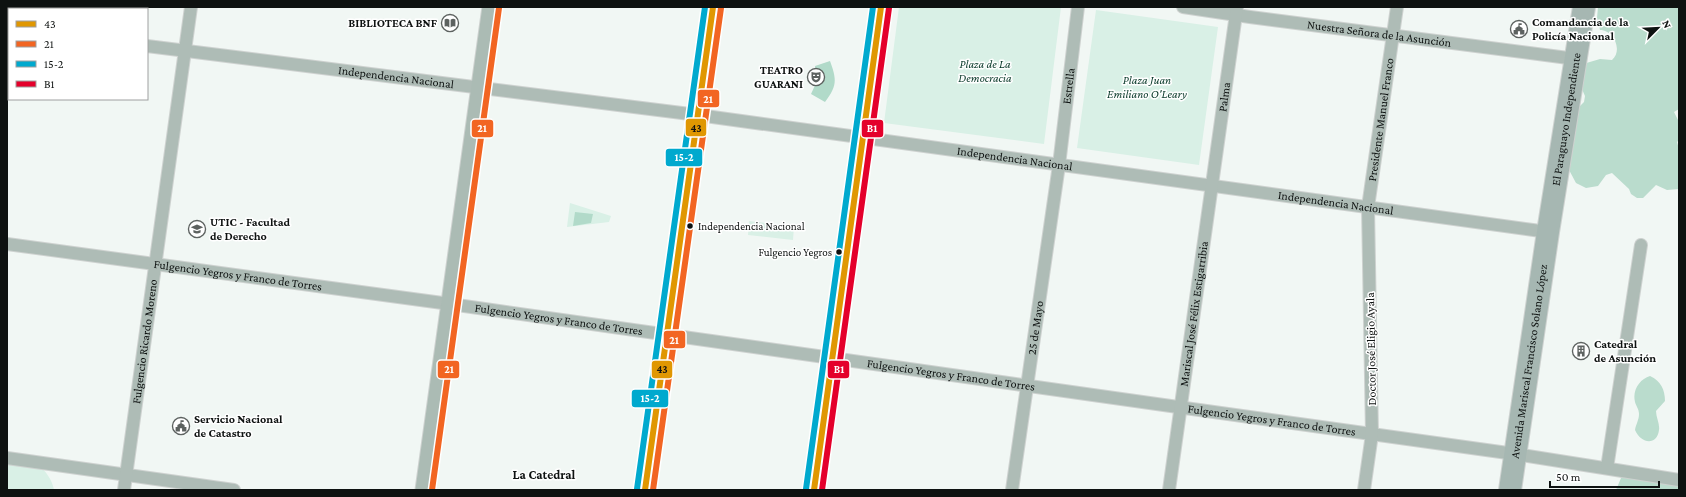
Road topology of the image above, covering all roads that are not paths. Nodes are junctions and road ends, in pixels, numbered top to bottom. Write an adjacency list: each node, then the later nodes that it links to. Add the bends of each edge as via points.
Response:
1 (192, 7): 12 (street, Fulgencio Ricardo Moreno)
2 (492, 7): 14 (street)
3 (713, 7): 15 (street)
4 (881, 7): 16 (street)
5 (1078, 7): 17 (street, Estrella)
6 (1183, 7): 9 (street, Nuestra Señora de la Asunción)
7 (1397, 7): 10 (street, Presidente Manuel Franco)
8 (1584, 7): 13 (highway, El Paraguayo Independiente)
9 (1236, 11): 10 (street, Nuestra Señora de la Asunción); 18 (street, Palma)
10 (1393, 34): 13 (street, Nuestra Señora de la Asunción); 19 (street, Presidente Manuel Franco)
11 (148, 46): 12 (street, Independencia Nacional)
12 (186, 51): 14 (street, Independencia Nacional); 23 (street, Fulgencio Ricardo Moreno)
13 (1576, 59): 20 (highway, El Paraguayo Independiente)
14 (480, 89): 15 (street, Independencia Nacional); 24 (street)
15 (698, 116): 16 (street, Independencia Nacional); 25 (street)
16 (863, 138): 17 (street, Independencia Nacional); 26 (street)
17 (1059, 165): 18 (street, Independencia Nacional); 27 (street, 25 de Mayo)
18 (1215, 186): 19 (street, Independencia Nacional); 28 (street, Mariscal José Félix Estigarribia)
19 (1368, 207): 20 (street, Independencia Nacional); 29 (street, Doctor José Eligio Ayala)
20 (1548, 232): 30 (highway, Avenida Mariscal Francisco Solano López)
21 (7, 244): 23 (street, Fulgencio Yegros y Franco de Torres)
22 (1641, 245): 32 (street)
23 (155, 265): 24 (street, Fulgencio Yegros y Franco de Torres); 33 (street, Fulgencio Ricardo Moreno)
24 (450, 304): 25 (street, Fulgencio Yegros y Franco de Torres); 37 (street)
25 (667, 335): 26 (street, Fulgencio Yegros y Franco de Torres); 38 (street)
26 (832, 358): 27 (street, Fulgencio Yegros y Franco de Torres); 39 (street)
27 (1027, 386): 28 (street, Fulgencio Yegros y Franco de Torres); 40 (street, 25 de Mayo)
28 (1181, 407): 29 (street, Fulgencio Yegros y Franco de Torres); 41 (street, Mariscal José Félix Estigarribia)
29 (1372, 434): 30 (street, Fulgencio Yegros y Franco de Torres); 42 (street, Doctor José Eligio Ayala)
30 (1515, 454): 32 (street, Fulgencio Yegros y Franco de Torres); 43 (highway, Avenida Mariscal Francisco Solano López)
31 (7, 458): 33 (street)
32 (1607, 468): 34 (street, Fulgencio Yegros y Franco de Torres)
33 (126, 475): 35 (street, Fulgencio Ricardo Moreno); 36 (street)
34 (1679, 480)
35 (124, 490)
36 (234, 490)
37 (424, 490)
38 (645, 490)
39 (814, 490)
40 (1012, 490)
41 (1169, 490)
42 (1364, 490)
43 (1510, 490)

